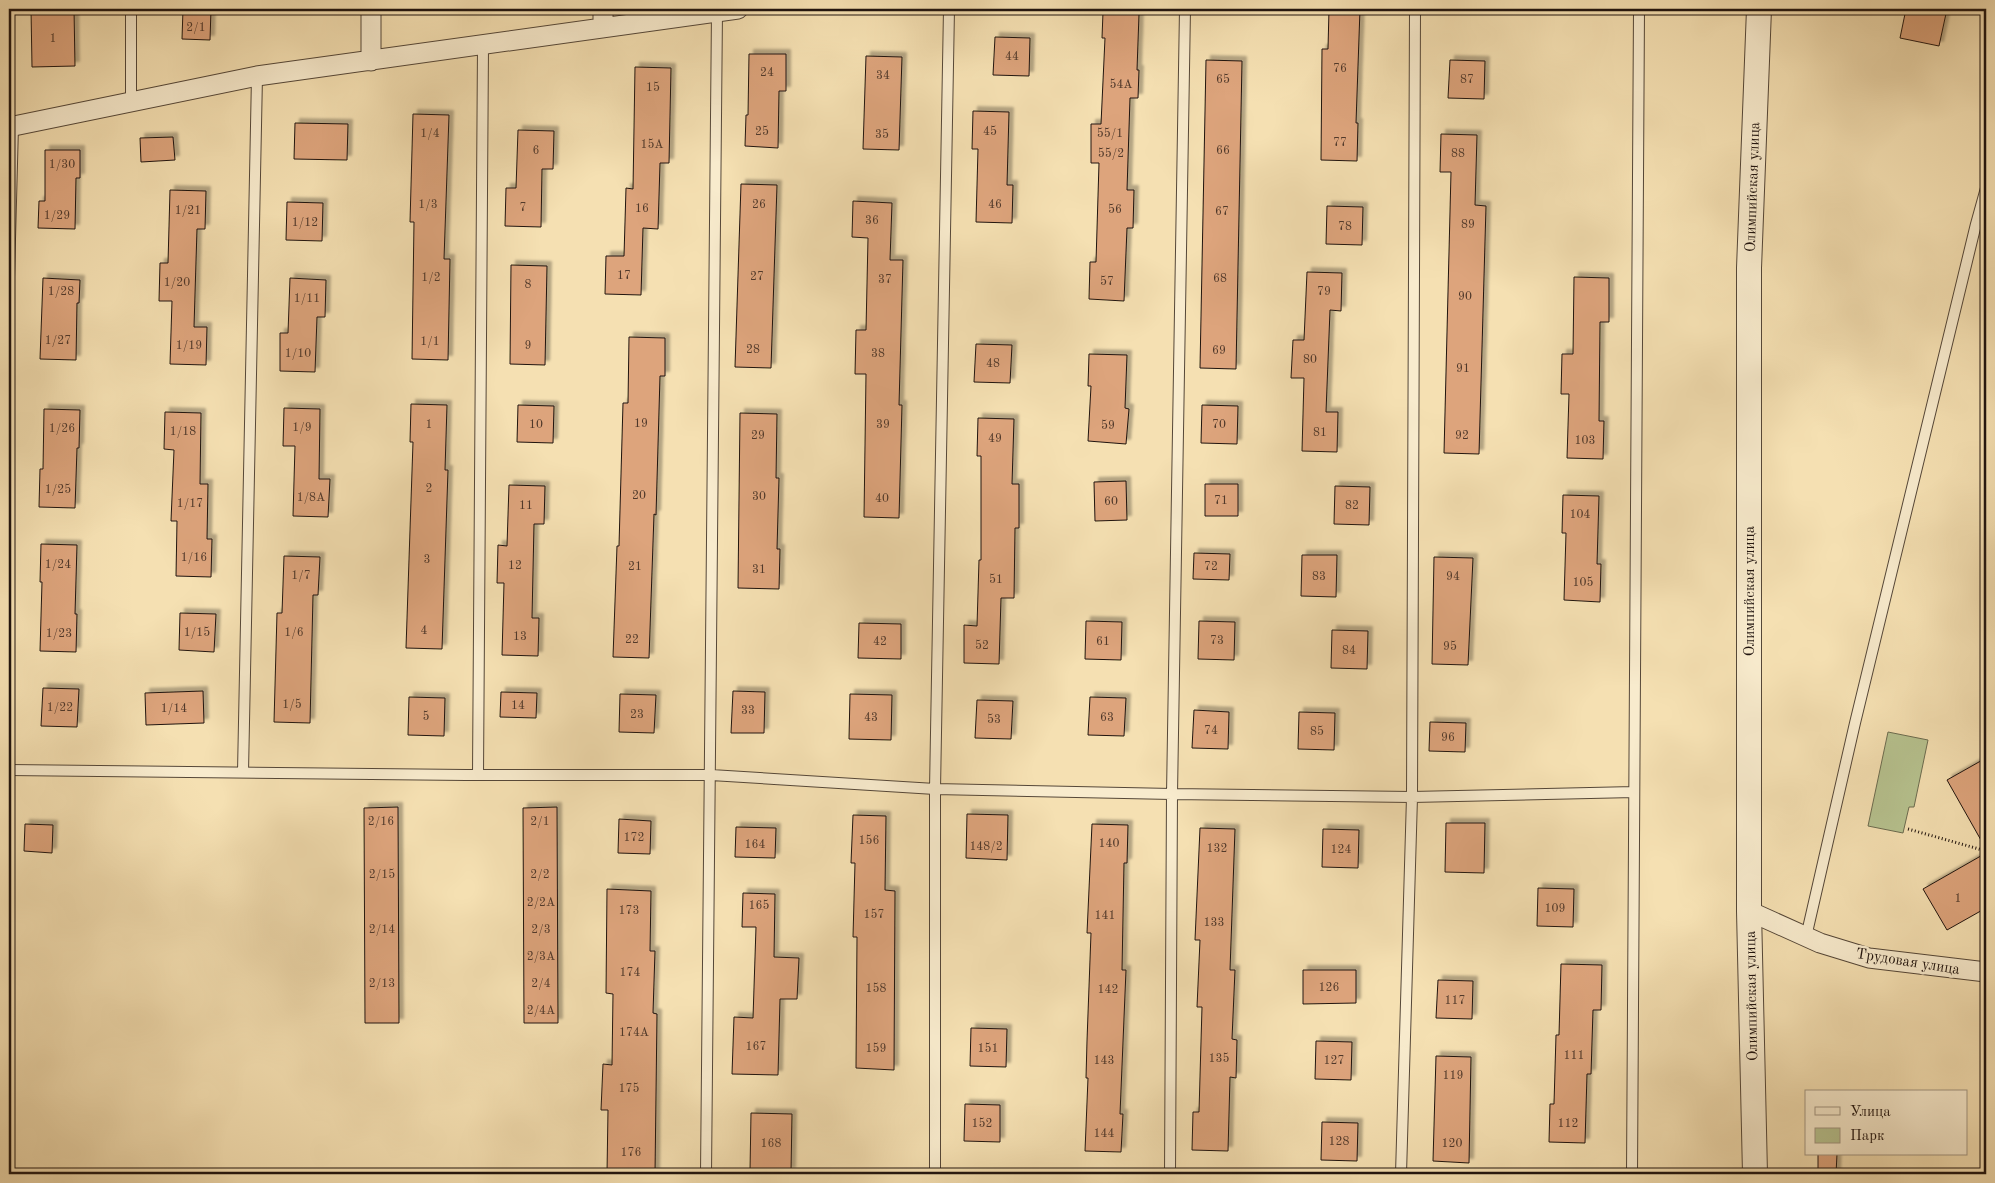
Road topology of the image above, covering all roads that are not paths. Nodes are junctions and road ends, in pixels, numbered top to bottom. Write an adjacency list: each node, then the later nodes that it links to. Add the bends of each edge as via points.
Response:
1 (131, 9): 15 (lane)
2 (370, 9): 13 (street)
3 (603, 9): 11 (street)
4 (738, 9): 10 (street)
5 (949, 9): 23 (lane)
6 (1185, 9): 25 (lane)
7 (1415, 9): 26 (lane)
8 (1639, 9): 24 (lane)
9 (1759, 9): 27 (street, Олимпийская улица, via 1749,268)
10 (717, 11): 11 (street); 22 (lane)
11 (603, 28): 12 (street)
12 (483, 46): 13 (street); 21 (lane)
13 (371, 61): 14 (street)
14 (257, 76): 15 (street); 20 (lane)
15 (132, 102): 16 (street)
16 (11, 127): 18 (lane)
17 (1986, 188): 28 (lane, via 1857,713)
18 (9, 277)
19 (9, 770): 20 (lane)
20 (243, 772): 21 (lane)
21 (478, 775): 22 (lane)
22 (711, 776): 23 (lane); 30 (lane)
23 (935, 789): 25 (lane); 31 (lane)
24 (1634, 792): 26 (lane); 34 (lane)
25 (1172, 794): 26 (lane); 32 (lane)
26 (1412, 797): 33 (lane)
27 (1749, 911): 28 (street, Трудовая улица); 35 (street, Олимпийская улица)
28 (1806, 937): 29 (street, Трудовая улица, via 1869,958)
29 (1986, 972)
30 (706, 1174)
31 (935, 1174)
32 (1170, 1174)
33 (1401, 1174)
34 (1632, 1174)
35 (1755, 1174)

